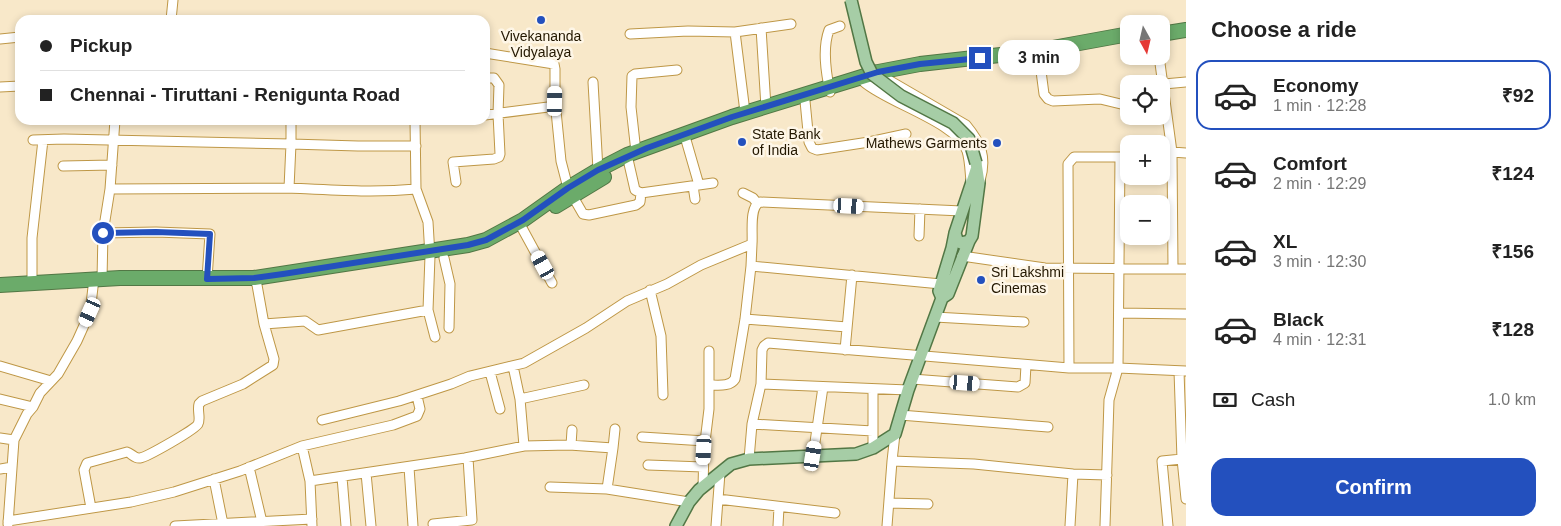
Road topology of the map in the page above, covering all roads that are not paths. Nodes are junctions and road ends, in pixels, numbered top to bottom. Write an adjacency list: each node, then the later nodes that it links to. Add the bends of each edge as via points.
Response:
1 (173, 0): 3 (street)
2 (851, 0): 56 (main road, bridge, via 872,74 901,96 952,123 969,139 976,166)
3 (172, 15)
4 (791, 24): 8 (street)
5 (1186, 25): 7 (highway)
6 (840, 26): 28 (street, via 829,30 826,37)
7 (1170, 27)
8 (761, 28): 10 (street); 32 (street)
9 (1186, 30): 11 (highway)
10 (735, 32): 12 (street); 33 (street)
11 (1170, 33)
12 (630, 34)
13 (1120, 36): 28 (highway, via 1036,51 920,64 878,72)
14 (15, 38): 15 (street)
15 (0, 39)
16 (1120, 42): 18 (highway)
17 (490, 54): 31 (street, via 554,64)
18 (1039, 56): 20 (highway); 30 (street, via 1044,94 1048,100 1100,99)
19 (677, 70): 49 (street, via 632,76)
20 (883, 77): 23 (highway); 56 (street, via 966,125 982,150 984,167)
21 (490, 78): 34 (street, via 499,85)
22 (593, 82): 53 (street)
23 (864, 82): 28 (highway); 56 (street, via 948,129 967,150)
24 (1186, 82): 25 (street)
25 (1170, 83)
26 (0, 86): 27 (street)
27 (15, 86)
28 (830, 90): 29 (highway); 32 (highway)
29 (805, 101): 40 (street, via 809,142 817,150); 43 (highway)
30 (1120, 104)
31 (556, 106): 34 (street); 62 (street, via 561,161)
32 (766, 107): 33 (highway)
33 (745, 112): 49 (highway)
34 (498, 114): 35 (street); 54 (street, via 499,157 453,162)
35 (490, 115)
36 (115, 125): 44 (street)
37 (292, 125): 45 (street)
38 (415, 125): 46 (street)
39 (1167, 125): 47 (street)
40 (906, 134)
41 (33, 140): 42 (street)
42 (43, 140): 44 (street); 87 (street, via 32,238)
43 (686, 140): 49 (highway); 57 (street)
44 (113, 142): 45 (street); 51 (street)
45 (291, 144): 46 (street); 59 (street)
46 (416, 146): 61 (street)
47 (1172, 152): 48 (street); 80 (street)
48 (1186, 153)
49 (631, 156): 53 (highway); 62 (highway); 63 (street, via 635,190)
50 (1120, 157): 79 (street, via 1074,157 1068,164)
51 (112, 165): 52 (street); 60 (street)
52 (63, 166)
53 (598, 170): 62 (highway)
54 (456, 182)
55 (713, 183): 57 (street)
56 (975, 183): 68 (main road); 73 (main road, via 972,236)
57 (696, 185): 63 (street); 65 (street)
58 (1122, 185): 81 (street)
59 (289, 188): 60 (street); 61 (street)
60 (110, 189): 70 (street)
61 (416, 189): 75 (street, via 428,222)
62 (570, 192): 63 (street, via 583,214 589,215 636,205); 69 (highway); 75 (highway, via 486,240)
63 (641, 194)
64 (743, 194): 66 (street)
65 (695, 199)
66 (757, 203): 67 (street); 74 (street, via 753,209)
67 (920, 209): 68 (street); 72 (street)
68 (962, 211): 71 (main road)
69 (522, 228): 77 (highway, via 487,247); 88 (street)
70 (103, 233): 84 (street, via 210,234); 86 (street)
71 (954, 233): 73 (main road, via 962,243); 89 (main road)
72 (919, 236)
73 (968, 241): 76 (main road)
74 (752, 244): 78 (street); 91 (street)
75 (429, 256): 77 (highway); 85 (highway); 94 (street)
76 (962, 256): 79 (street, via 1022,266); 93 (main road, via 948,294)
77 (444, 258): 102 (street, via 450,284)
78 (751, 266): 83 (street); 98 (street)
79 (1068, 268): 81 (street); 110 (street)
80 (1173, 268): 81 (street); 82 (street)
81 (1118, 269): 95 (street)
82 (1186, 269)
83 (852, 275): 89 (street); 101 (street)
84 (207, 279): 85 (highway); 86 (highway)
85 (255, 281): 86 (highway); 100 (street)
86 (97, 282): 87 (highway); 92 (highway); 115 (street, via 90,312 77,341)
87 (32, 283): 90 (highway)
88 (552, 283)
89 (942, 284): 93 (main road, via 939,291)
90 (0, 285)
91 (650, 290): 109 (street, via 537,356); 122 (street, via 661,336)
92 (0, 292)
93 (942, 298): 97 (main road)
94 (428, 310): 100 (street, via 318,330 305,322); 103 (street)
95 (1118, 313): 96 (street); 111 (street)
96 (1186, 314)
97 (936, 317): 99 (street); 106 (main road)
98 (746, 319): 101 (street); 118 (street, via 736,379 733,383)
99 (1024, 322)
100 (264, 324): 173 (street, via 273,366 243,384 202,401 198,404 197,426 142,458 126,452 87,463 84,470)
101 (847, 327): 104 (street)
102 (449, 328)
103 (435, 337)
104 (845, 350): 106 (street); 116 (street, via 768,343 762,350)
105 (709, 351): 118 (street)
106 (921, 357): 107 (street); 114 (main road)
107 (1026, 365): 110 (street); 114 (street, via 1025,383 1018,387)
108 (0, 366): 115 (street)
109 (513, 366): 113 (street); 125 (street)
110 (1069, 368): 111 (street)
111 (1118, 368): 112 (street); 160 (street, via 1109,400)
112 (1182, 371): 149 (street)
113 (490, 372): 123 (street); 127 (street)
114 (912, 379): 121 (main road)
115 (51, 381): 126 (street)
116 (761, 384): 119 (street); 130 (street)
117 (584, 385): 125 (street)
118 (709, 385): 140 (street)
119 (823, 386): 120 (street); 131 (street)
120 (873, 389): 121 (street); 135 (street)
121 (908, 390): 128 (main road)
122 (663, 395)
123 (417, 396): 129 (street); 142 (street, via 420,409 417,416 393,425)
124 (0, 399): 126 (street)
125 (520, 399): 143 (street)
126 (33, 407): 139 (street)
127 (500, 409)
128 (900, 415): 132 (street); 136 (main road)
129 (322, 420)
130 (752, 424): 131 (street); 148 (street)
131 (817, 427): 135 (street); 146 (street)
132 (1048, 427)
133 (615, 429): 144 (street)
134 (572, 430): 141 (street)
135 (873, 431): 145 (street)
136 (895, 434): 145 (main road); 150 (street)
137 (642, 437): 140 (street)
138 (0, 438): 139 (street)
139 (14, 440): 152 (street)
140 (705, 441): 155 (street)
141 (571, 445): 143 (street); 144 (street)
142 (302, 446): 153 (street); 163 (street)
143 (524, 446): 147 (street)
144 (613, 448): 166 (street)
145 (874, 448): 146 (main road, via 856,454)
146 (813, 456): 148 (main road)
147 (468, 458): 154 (street); 179 (street, via 472,520)
148 (749, 458): 158 (main road, via 731,464)
149 (1182, 459): 168 (street); 190 (street, via 1162,461)
150 (892, 461): 159 (street, via 974,464); 170 (street)
151 (648, 465): 155 (street)
152 (12, 467): 156 (street); 176 (street)
153 (249, 467): 162 (street); 175 (street)
154 (409, 467): 157 (street); 183 (street)
155 (703, 467): 165 (street)
156 (0, 468)
157 (366, 473): 161 (street); 182 (street)
158 (720, 473): 165 (main road); 167 (street)
159 (1073, 474): 160 (street); 188 (street)
160 (1107, 475): 189 (street)
161 (342, 477): 163 (street); 181 (street)
162 (214, 479): 173 (street, via 157,496); 178 (street)
163 (310, 481): 177 (street)
164 (550, 487): 166 (street)
165 (703, 487): 169 (main road)
166 (607, 489): 169 (street)
167 (718, 499): 172 (street); 185 (street)
168 (1186, 499)
169 (689, 502): 184 (main road)
170 (889, 502): 171 (street); 187 (street)
171 (928, 504)
172 (779, 507): 174 (street); 186 (street)
173 (91, 508): 176 (street)
174 (835, 513)
175 (262, 522): 177 (street); 178 (street)
176 (8, 523)
177 (312, 523)
178 (223, 524): 180 (street)
179 (433, 524)
180 (175, 526)
181 (346, 526)
182 (371, 526)
183 (413, 526)
184 (676, 526)
185 (716, 526)
186 (778, 526)
187 (887, 526)
188 (1070, 526)
189 (1105, 526)
190 (1168, 526)

